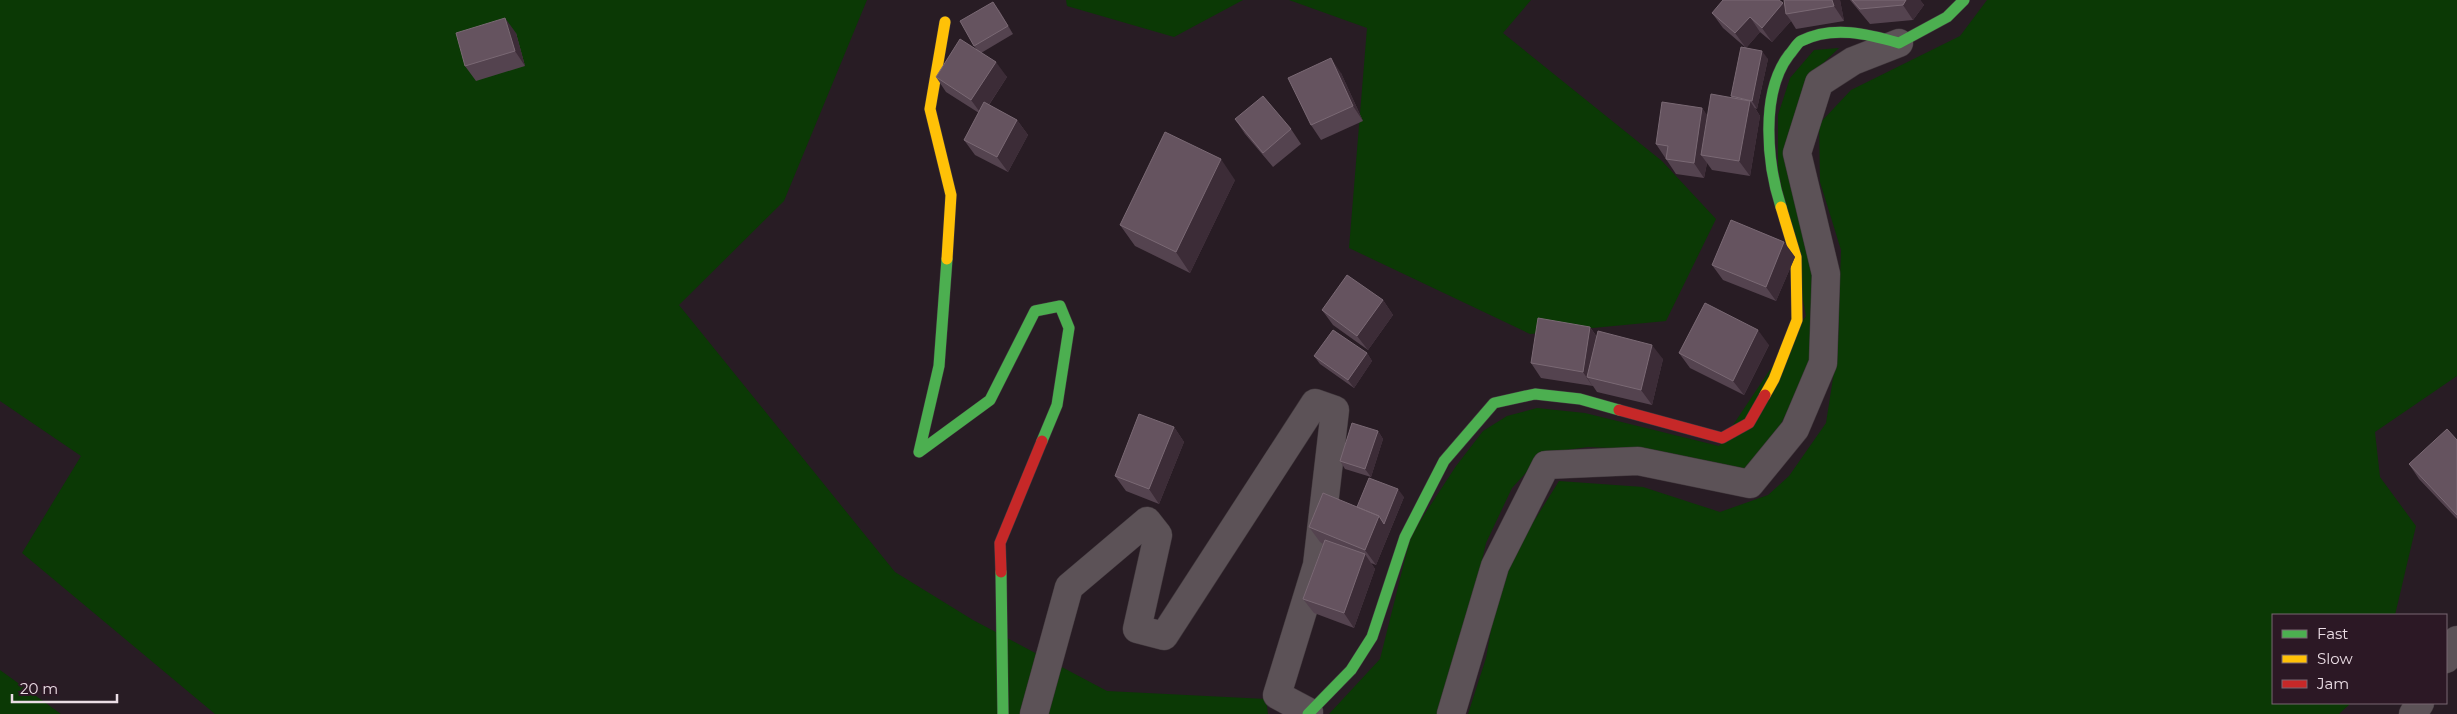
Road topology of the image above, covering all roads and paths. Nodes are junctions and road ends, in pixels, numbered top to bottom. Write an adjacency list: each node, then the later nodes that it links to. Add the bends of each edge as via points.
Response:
1 (1964, 0): 3 (street, via 1947,17)
2 (945, 22): 7 (street, via 930,109 951,195 939,366 919,452 990,400 1035,311 1060,306 1069,328 1057,405 1000,543)
3 (1900, 43): 6 (street, via 1863,33 1832,32 1800,41 1780,67 1769,112 1772,179 1796,257 1797,320 1774,379 1749,423 1722,438 1580,399 1535,394 1494,403 1444,461 1404,537 1372,637 1351,670); 9 (street, via 1853,61 1819,83 1797,153 1826,274 1823,363 1795,429 1750,484 1638,461 1546,466 1495,566)
4 (2457, 640): 5 (street)
5 (2447, 657)
6 (1309, 713): 8 (street, via 1276,694 1317,565 1335,410 1315,403 1164,636 1137,628 1158,536 1147,521 1069,587)
7 (1003, 714)
8 (1034, 714)
9 (1451, 714)

